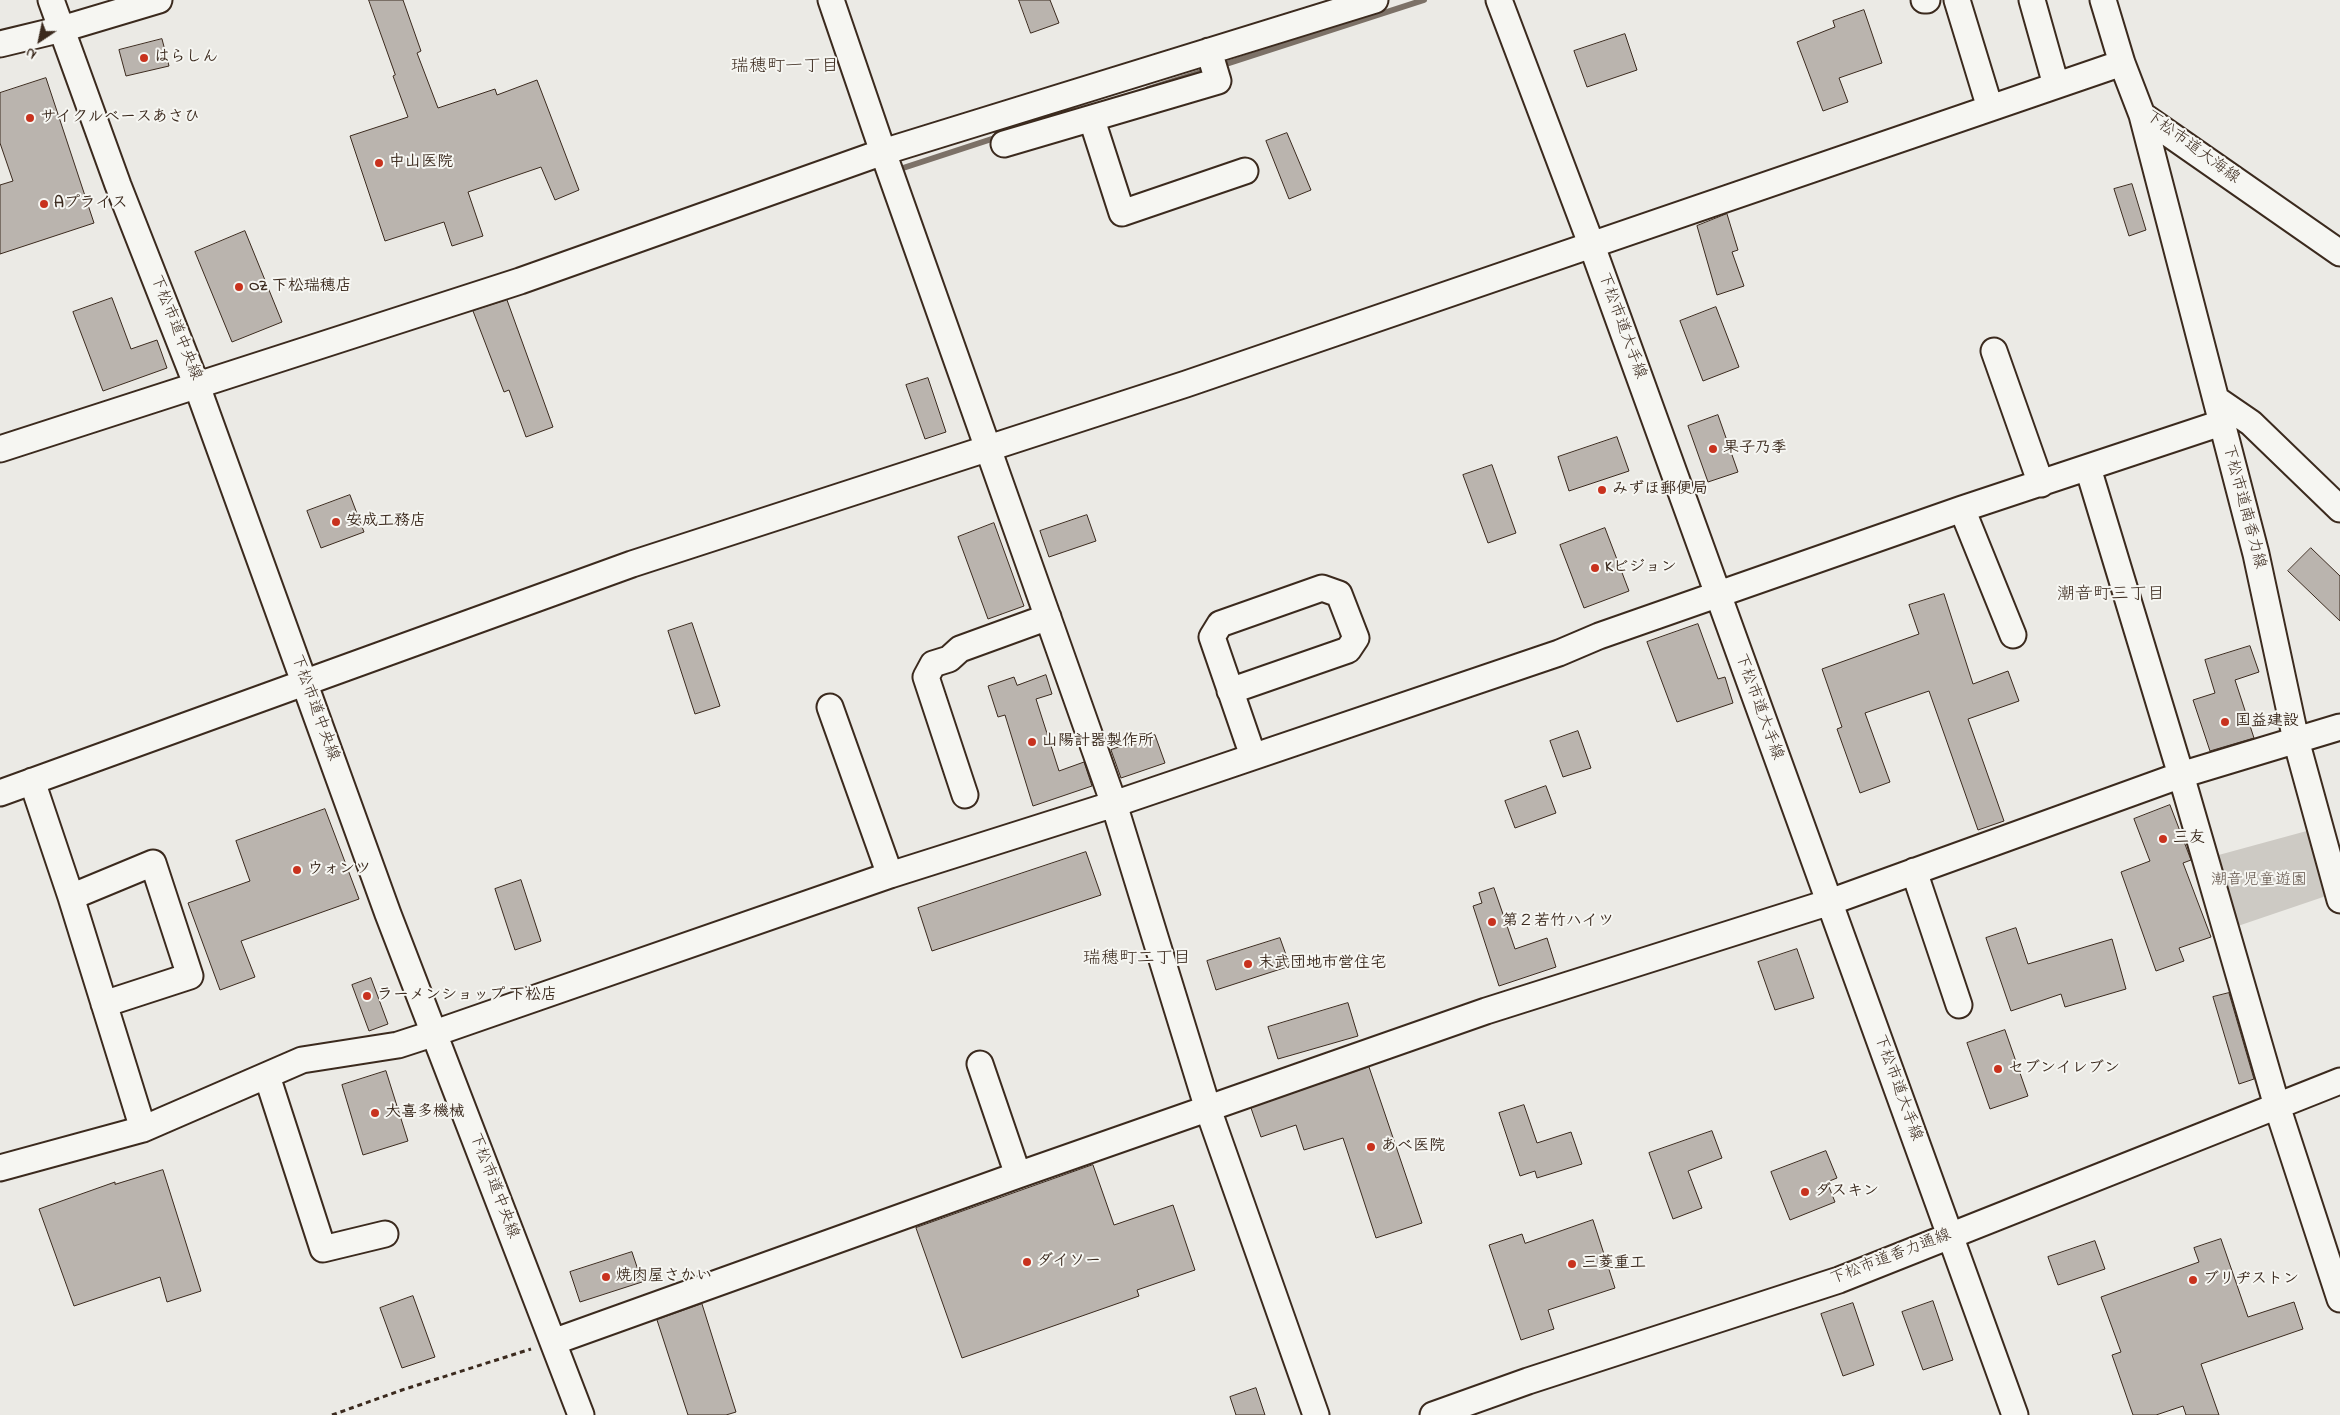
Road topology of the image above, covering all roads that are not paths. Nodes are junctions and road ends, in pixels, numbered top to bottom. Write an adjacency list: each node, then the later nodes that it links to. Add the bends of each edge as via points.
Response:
1 (51, 0): 9 (street, 下松市道中央線)
2 (159, 0): 9 (street)
3 (831, 0): 18 (street)
4 (1499, 0): 20 (street, 下松市道大手線)
5 (1957, 0): 14 (street)
6 (2032, 0): 13 (street)
7 (2103, 0): 12 (street, 下松市道大海線)
8 (1364, 2): 11 (street)
9 (62, 29): 10 (street); 23 (street, 下松市道中央線, via 118,185)
10 (0, 44)
11 (1209, 51): 16 (street, via 1218,81); 18 (street)
12 (2122, 63): 13 (street); 15 (street, 下松市道大海線)
13 (2056, 86): 14 (street)
14 (1990, 108): 20 (street)
15 (2142, 114): 21 (street, 下松市道大海線); 24 (street, 下松市道南香力線)
16 (1092, 120): 17 (street); 19 (street, via 1122,213)
17 (1004, 144)
18 (883, 152): 23 (street, via 520,281); 27 (street)
19 (1245, 171)
20 (1592, 246): 27 (street); 32 (street, 下松市道大手線)
21 (2340, 253)
22 (1994, 351): 29 (street)
23 (197, 386): 26 (street); 35 (street, 下松市道中央線)
24 (2216, 399): 25 (street, 下松市道南香力線); 31 (street, via 2251,423)
25 (2221, 423): 28 (street); 39 (street, 下松市道南香力線, via 2256,554)
26 (0, 450)
27 (989, 450): 33 (street); 35 (street, via 632,564)
28 (2088, 468): 29 (street); 41 (street)
29 (2041, 484): 30 (street)
30 (1962, 509): 32 (street); 34 (street)
31 (2340, 509)
32 (1717, 595): 40 (street, via 1559,653); 50 (street, 下松市道大手線)
33 (1048, 617): 44 (street, via 960,649 950,658 933,664 926,677); 45 (street)
34 (2013, 635)
35 (305, 682): 42 (street); 53 (street, 下松市道中央線, via 388,914)
36 (1230, 691): 36 (street, via 1348,650 1356,638 1339,594 1322,588 1220,624 1212,637); 40 (street)
37 (830, 707): 47 (street)
38 (2340, 727): 39 (street)
39 (2296, 740): 41 (street); 49 (street, 下松市道南香力線)
40 (1253, 756): 45 (street)
41 (2181, 775): 46 (street); 57 (street)
42 (32, 781): 43 (street); 48 (street)
43 (0, 793)
44 (965, 795)
45 (1114, 804): 47 (street); 58 (street)
46 (1914, 871): 50 (street); 52 (street)
47 (890, 875): 53 (street)
48 (72, 897): 51 (street); 51 (street, via 153,863 190,976)
49 (2340, 900)
50 (1830, 902): 58 (street, via 1486,1011); 63 (street, 下松市道大手線)
51 (104, 1004): 59 (street)
52 (1959, 1005)
53 (435, 1033): 55 (street, via 398,1045 302,1060); 65 (street, 下松市道中央線)
54 (980, 1064): 61 (street)
55 (268, 1076): 59 (street); 62 (street, via 323,1249)
56 (2340, 1081): 57 (street, 下松市道香力通線)
57 (2277, 1106): 63 (street, 下松市道香力通線); 64 (street)
58 (1208, 1109): 61 (street); 67 (street)
59 (143, 1129): 60 (street)
60 (0, 1168)
61 (1018, 1175): 65 (street)
62 (385, 1234)
63 (1950, 1236): 68 (street, 下松市道香力通線, via 1838,1280); 69 (street, 下松市道大手線)
64 (2340, 1299)
65 (553, 1342): 66 (street, 下松市道中央線)
66 (581, 1415)
67 (1316, 1415)
68 (1433, 1415)
69 (2015, 1415)

